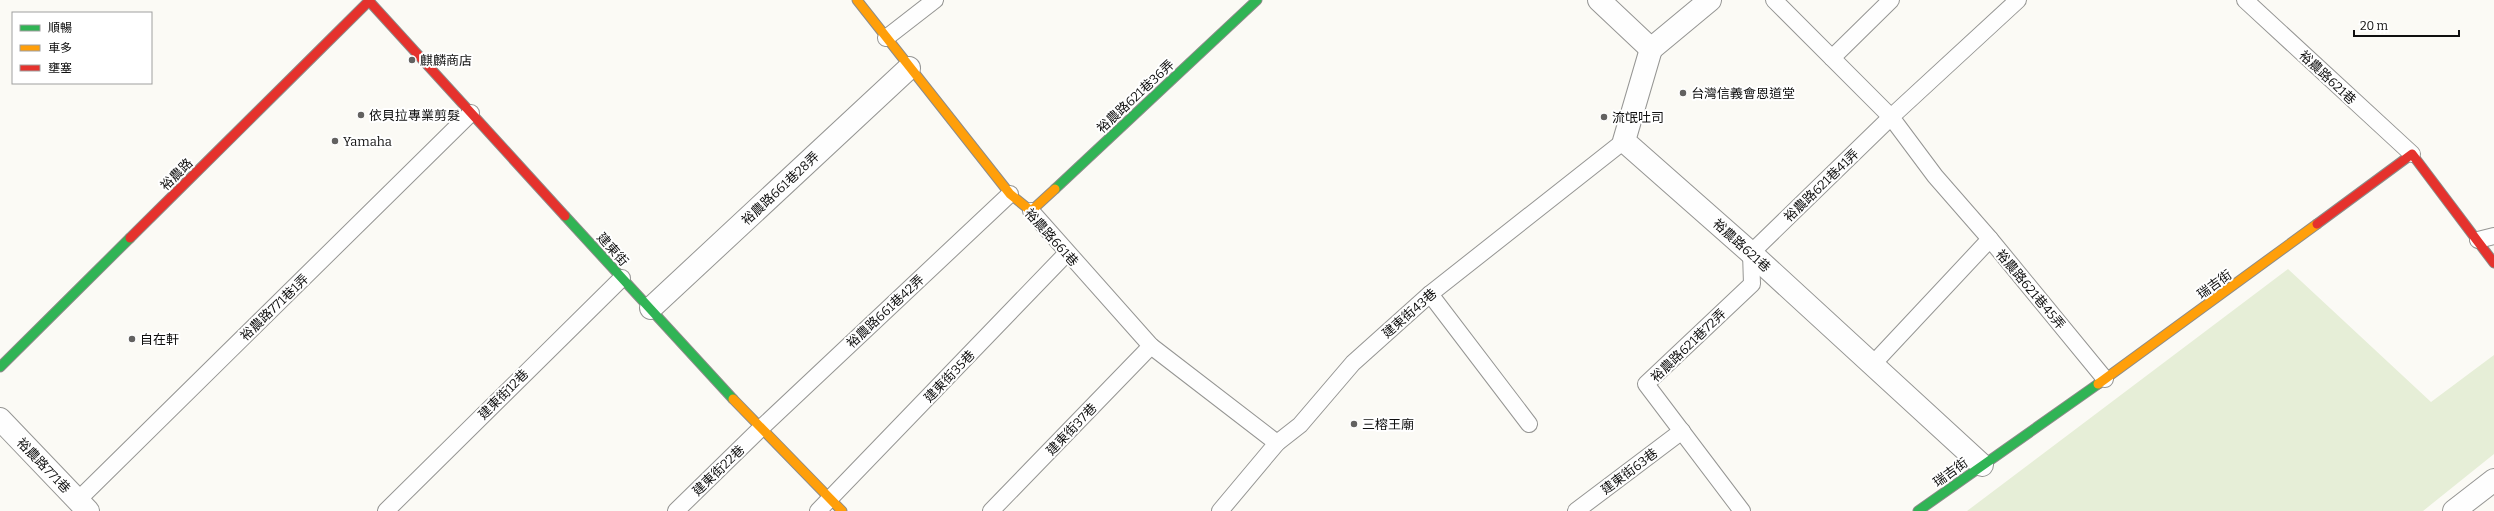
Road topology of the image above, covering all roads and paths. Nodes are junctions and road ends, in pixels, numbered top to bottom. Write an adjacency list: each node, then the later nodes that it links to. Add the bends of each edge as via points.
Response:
1 (857, 0): 11 (street, 裕農路661巷)
2 (935, 0): 11 (lane)
3 (1257, 0): 20 (street, 裕農路621巷36弄)
4 (1599, 0): 12 (street)
5 (1710, 0): 12 (street)
6 (1774, 0): 13 (lane)
7 (1891, 0): 13 (lane)
8 (2018, 0): 16 (lane)
9 (2244, 0): 18 (lane, 裕農路621巷)
10 (369, 1): 15 (street, 建東街); 32 (street, 裕農路)
11 (886, 38): 14 (street, 裕農路661巷)
12 (1652, 49): 17 (street)
13 (1832, 58): 16 (lane)
14 (909, 68): 19 (street, 裕農路661巷); 29 (street, 裕農路661巷28弄)
15 (471, 113): 27 (street, 建東街); 42 (lane, 裕農路771巷1弄)
16 (1891, 118): 22 (lane, via 1935,176); 24 (lane, 裕農路621巷41弄)
17 (1624, 141): 24 (street, 裕農路621巷); 28 (lane, 建東街43巷)
18 (2412, 154): 23 (street); 33 (street, 瑞吉街)
19 (1010, 194): 20 (street, 裕農路661巷); 36 (lane, 裕農路661巷42弄)
20 (1031, 211): 25 (lane, 裕農路661巷)
21 (2494, 236): 23 (lane)
22 (1990, 239): 31 (lane, 裕農路621巷45弄); 33 (lane, 裕農路621巷45弄)
23 (2478, 240): 26 (street)
24 (1751, 253): 31 (street, 裕農路621巷); 37 (lane, 裕農路621巷72弄, via 1752,284 1646,384)
25 (1067, 254): 30 (lane, 裕農路661巷); 41 (lane, 建東街35巷)
26 (2494, 263)
27 (622, 278): 29 (street, 建東街); 43 (lane, 建東街12巷)
28 (1430, 294): 35 (lane); 38 (lane, 建東街43巷, via 1353,363 1300,426)
29 (651, 308): 36 (street, 建東街)
30 (1151, 346): 38 (lane, 裕農路661巷); 47 (lane, 建東街37巷)
31 (1872, 365): 39 (street, 裕農路621巷)
32 (0, 367)
33 (2105, 379): 39 (street, 瑞吉街)
34 (0, 419): 42 (street, 裕農路771巷)
35 (1530, 424)
36 (760, 429): 41 (street, 建東街); 44 (lane, 建東街22巷)
37 (1682, 431): 49 (lane, 建東街63巷); 50 (lane, 裕農路621巷72弄)
38 (1277, 443): 48 (lane, 建東街43巷)
39 (1982, 465): 51 (street, 瑞吉街)
40 (2494, 480): 52 (street)
41 (830, 499): 45 (lane, 建東街35巷); 46 (street, 建東街)
42 (83, 505)
43 (386, 511)
44 (676, 511)
45 (818, 511)
46 (842, 511)
47 (991, 511)
48 (1220, 511)
49 (1576, 511)
50 (1742, 511)
51 (1918, 511)
52 (2454, 511)

